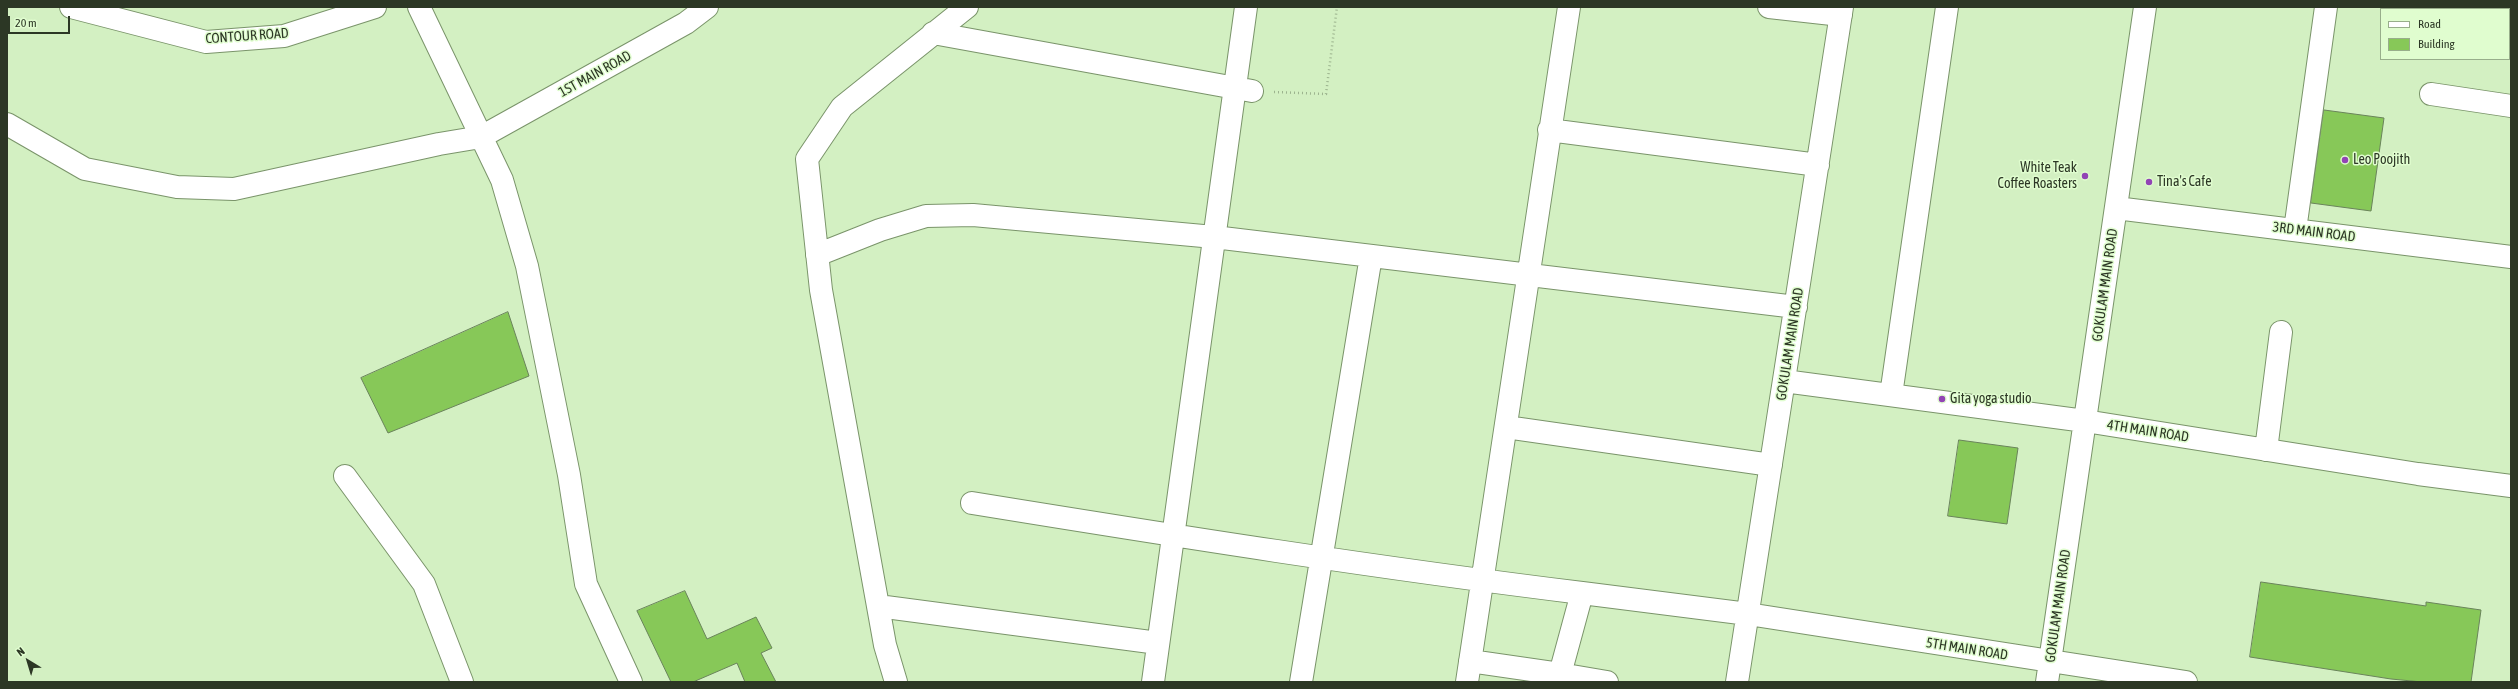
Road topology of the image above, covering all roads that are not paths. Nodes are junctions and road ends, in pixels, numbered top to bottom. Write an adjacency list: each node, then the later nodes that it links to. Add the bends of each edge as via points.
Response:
1 (71, 7): 2 (street, CONTOUR ROAD, via 206,42 284,36)
2 (375, 7)
3 (419, 7): 19 (street)
4 (707, 7): 19 (street, 1ST MAIN ROAD, via 686,23)
5 (967, 7): 13 (street)
6 (1246, 7): 14 (street)
7 (1569, 7): 18 (street)
8 (1769, 7): 12 (street)
9 (1947, 7): 31 (street)
10 (2145, 7): 21 (street, GOKULAM MAIN ROAD)
11 (2326, 7): 22 (street)
12 (1842, 11): 20 (street, GOKULAM MAIN ROAD)
13 (933, 33): 14 (street); 24 (street, via 842,107 807,159)
14 (1243, 90): 23 (street)
15 (2431, 94): 16 (street)
16 (2511, 106)
17 (7, 124): 19 (street, 1ST MAIN ROAD, via 85,170 191,188 234,189)
18 (1549, 130): 20 (street); 27 (street)
19 (481, 137): 50 (street, via 502,180 527,266 570,475 586,584)
20 (1818, 165): 28 (street, GOKULAM MAIN ROAD)
21 (2116, 208): 22 (street, 3RD MAIN ROAD); 32 (street, GOKULAM MAIN ROAD)
22 (2295, 230): 26 (street, 3RD MAIN ROAD)
23 (1214, 237): 24 (street, via 973,215 926,216 880,230); 25 (street); 39 (street)
24 (817, 255): 43 (street, via 821,290)
25 (1371, 256): 27 (street); 40 (street)
26 (2511, 257)
27 (1529, 275): 28 (street); 33 (street)
28 (1796, 307): 30 (street, GOKULAM MAIN ROAD)
29 (2281, 332): 34 (street)
30 (1784, 381): 31 (street, 4TH MAIN ROAD); 35 (street, GOKULAM MAIN ROAD)
31 (1891, 395): 32 (street, 4TH MAIN ROAD)
32 (2085, 421): 34 (street, 4TH MAIN ROAD); 47 (street, GOKULAM MAIN ROAD)
33 (1506, 427): 35 (street); 41 (street)
34 (2266, 450): 37 (street, 4TH MAIN ROAD)
35 (1771, 465): 44 (street, GOKULAM MAIN ROAD)
36 (345, 476): 49 (street, via 424,584)
37 (2511, 486)
38 (972, 503): 39 (street, 5TH MAIN ROAD)
39 (1173, 536): 40 (street, 5TH MAIN ROAD); 45 (street)
40 (1320, 557): 41 (street, 5TH MAIN ROAD); 53 (street)
41 (1482, 581): 42 (street, 5TH MAIN ROAD); 46 (street)
42 (1582, 593): 44 (street, 5TH MAIN ROAD); 48 (street)
43 (878, 606): 45 (street); 51 (street, via 885,645)
44 (1748, 614): 47 (street, 5TH MAIN ROAD); 55 (street, GOKULAM MAIN ROAD)
45 (1158, 643): 52 (street)
46 (1468, 672): 48 (street)
47 (2049, 672): 56 (street, 5TH MAIN ROAD)
48 (1560, 674): 54 (street)
49 (462, 682)
50 (631, 682)
51 (896, 682)
52 (1153, 682)
53 (1301, 682)
54 (1607, 682)
55 (1737, 682)
56 (2186, 682)

